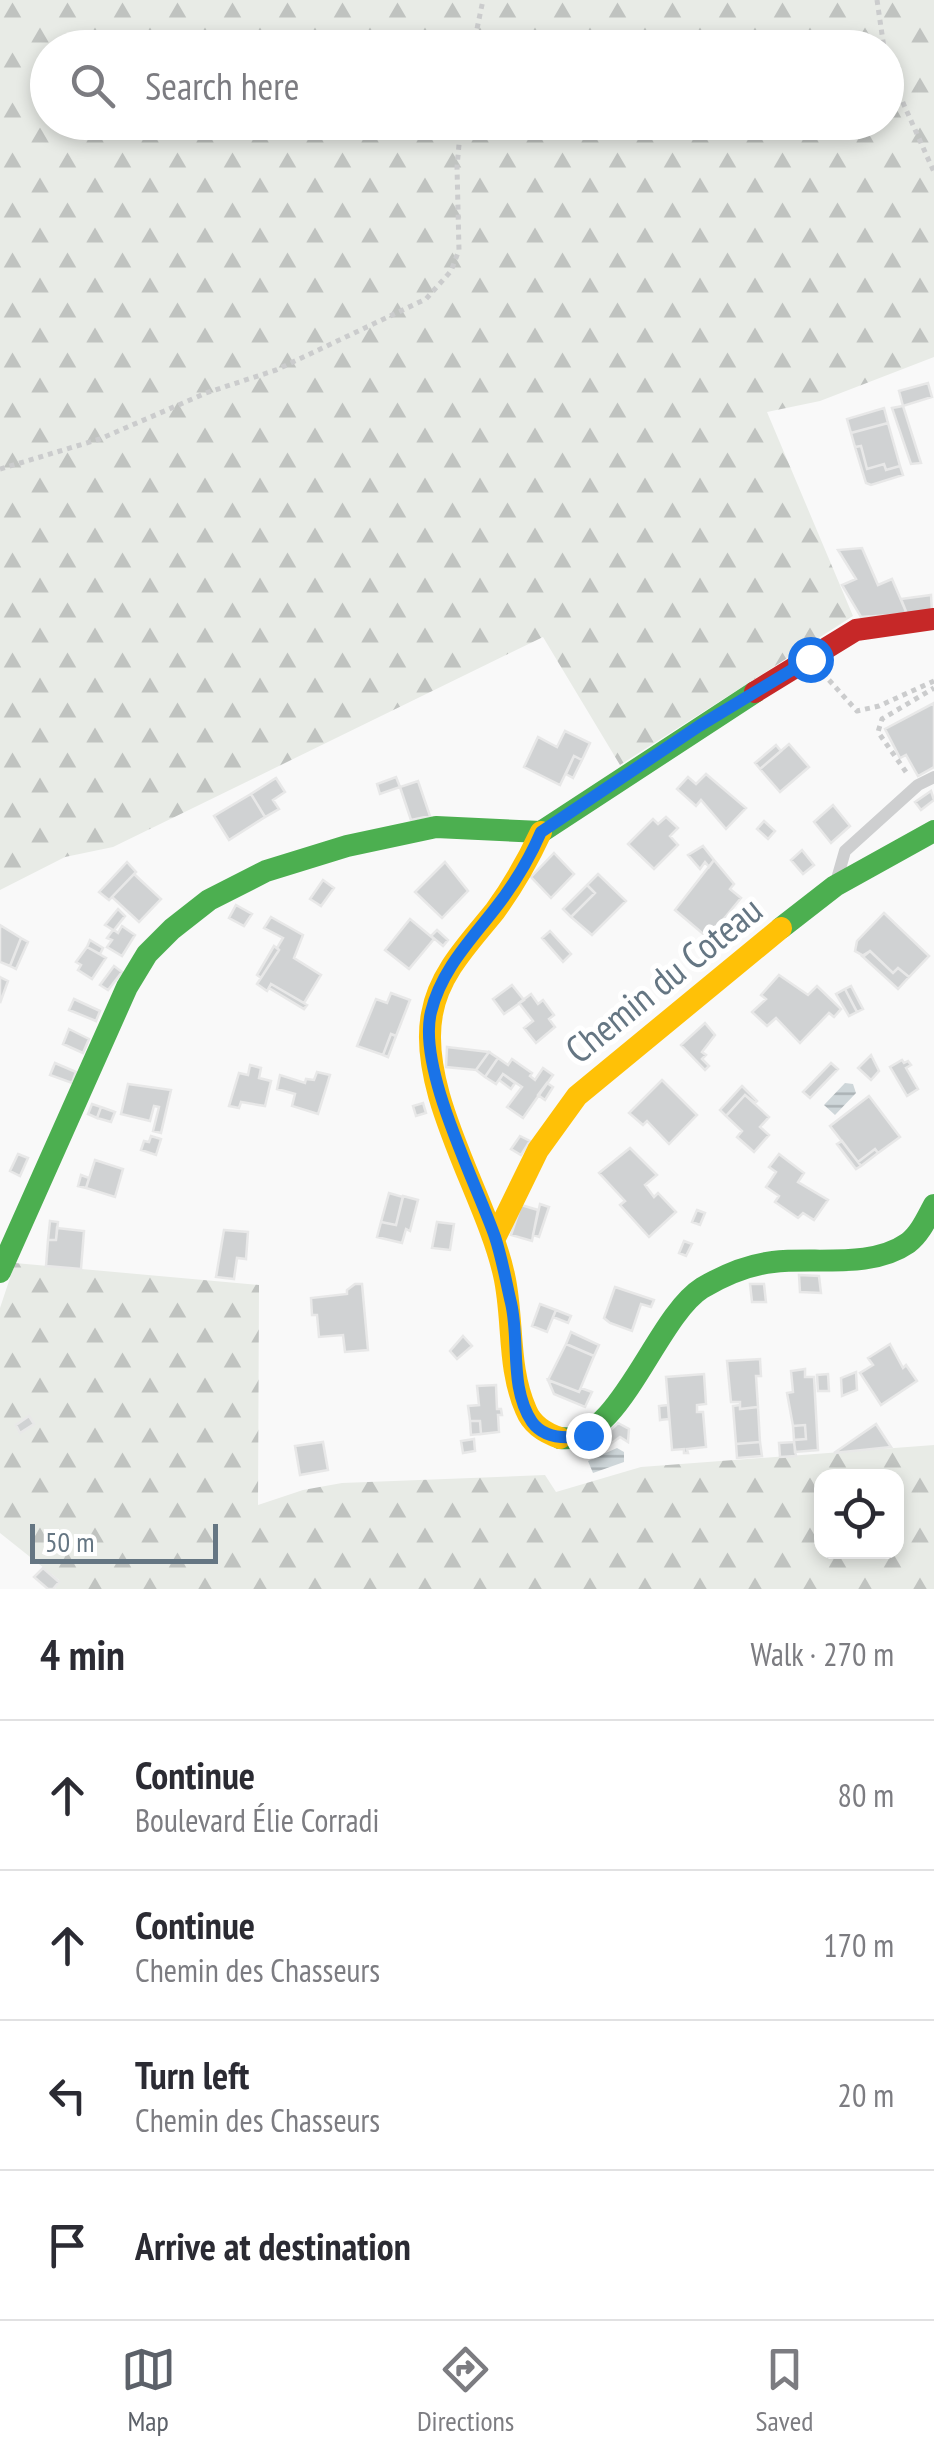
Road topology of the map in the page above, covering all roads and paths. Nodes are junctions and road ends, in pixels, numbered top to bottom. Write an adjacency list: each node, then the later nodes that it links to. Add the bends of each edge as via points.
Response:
1 (483, 0): 3 (path)
2 (878, 0): 4 (path)
3 (477, 30)
4 (882, 30)
5 (904, 105): 7 (path)
6 (459, 140): 8 (path, via 459,250 451,272 426,299 276,370 100,440)
7 (934, 172)
8 (0, 469)
9 (934, 619): 10 (street, via 856,630)
10 (810, 659): 11 (path, via 857,712); 15 (street)
11 (934, 685): 12 (path, via 882,719 878,732)
12 (899, 764)
13 (934, 777): 16 (lane, via 845,852)
14 (934, 831): 16 (street, Chemin du Coteau)
15 (541, 832): 18 (street, via 497,907 456,956 430,1014 434,1068); 19 (street, via 436,827 347,846 266,871 209,900 172,929 127,987)
16 (836, 886): 18 (street, Chemin du Coteau, via 577,1096 538,1150)
17 (934, 1205): 18 (street, via 902,1247 865,1256 758,1262 701,1290 681,1304 612,1408 588,1435 570,1439 536,1427 526,1412)
18 (495, 1238)
19 (0, 1272)

